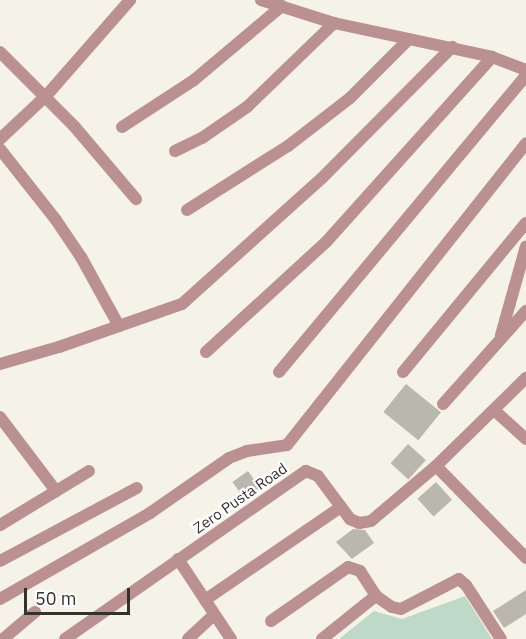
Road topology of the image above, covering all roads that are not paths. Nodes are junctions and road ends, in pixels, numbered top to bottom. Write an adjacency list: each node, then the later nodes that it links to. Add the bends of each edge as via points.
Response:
1 (130, 0): 11 (street)
2 (261, 0): 3 (street)
3 (282, 6): 4 (street); 12 (street, via 194,80)
4 (334, 23): 5 (street); 16 (street, via 247,107)
5 (409, 39): 6 (street); 18 (street, via 350,98 297,139)
6 (452, 47): 8 (street); 22 (street, via 322,178 188,298 171,309)
7 (0, 52): 11 (street)
8 (492, 57): 9 (street); 24 (street, via 327,241)
9 (526, 70)
10 (526, 76): 26 (street)
11 (46, 96): 13 (street); 17 (street)
12 (122, 126)
13 (0, 139)
14 (526, 143): 43 (street, via 287,445 229,458 150,513)
15 (0, 149): 22 (street, via 74,248)
16 (175, 151)
17 (136, 199)
18 (187, 210)
19 (526, 223): 27 (street)
20 (526, 246): 23 (street)
21 (526, 311): 23 (street)
22 (119, 326): 25 (street)
23 (501, 337): 29 (street)
24 (206, 352)
25 (0, 364)
26 (279, 372)
27 (403, 372)
28 (526, 378): 30 (street)
29 (443, 404)
30 (494, 410): 32 (street); 33 (street)
31 (1, 420): 36 (street)
32 (526, 439)
33 (436, 466): 37 (street, via 371,521 354,522); 39 (street)
34 (89, 471): 36 (street)
35 (137, 488): 41 (street)
36 (56, 491): 38 (street)
37 (341, 507): 40 (street, Zero Pusta Road, via 318,476 306,471); 44 (street)
38 (0, 525)
39 (526, 558)
40 (178, 559): 44 (street); 49 (street)
41 (0, 561)
42 (376, 596): 47 (street, via 360,571 348,567); 52 (street); 53 (street, via 401,609 454,580 463,580)
43 (0, 599)
44 (205, 600): 46 (street)
45 (35, 612): 48 (street)
46 (214, 615): 50 (street); 51 (street)
47 (271, 621)
48 (3, 639)
49 (65, 639)
50 (188, 639)
51 (231, 639)
52 (322, 639)
53 (501, 639)

